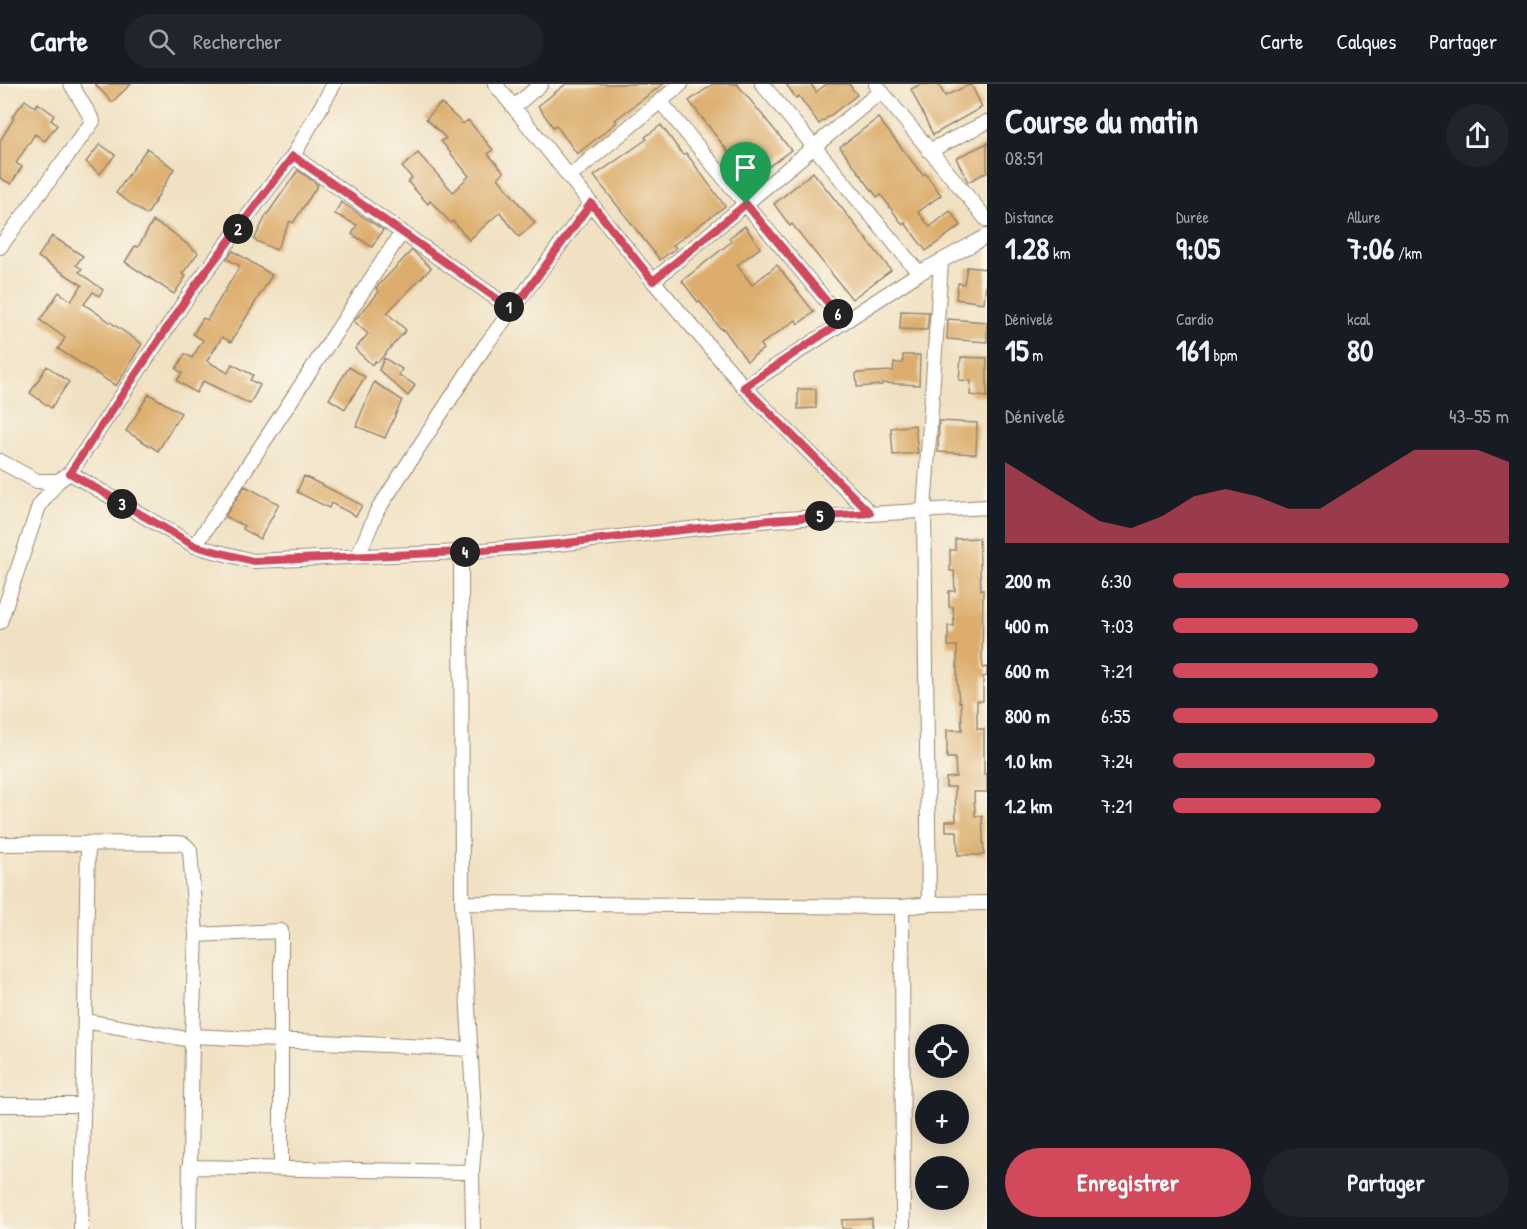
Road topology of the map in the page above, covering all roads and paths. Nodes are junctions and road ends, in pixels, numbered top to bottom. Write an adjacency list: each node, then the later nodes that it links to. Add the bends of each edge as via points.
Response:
1 (71, 84): 20 (street, via 93,121)
2 (334, 84): 13 (street)
3 (495, 84): 9 (street)
4 (541, 84): 9 (street)
5 (681, 84): 8 (street)
6 (762, 84): 11 (street)
7 (878, 88): 11 (street); 12 (street)
8 (660, 101): 14 (street); 16 (street)
9 (514, 107): 14 (street)
10 (987, 122): 12 (street)
11 (814, 147): 16 (street); 22 (street)
12 (929, 151): 17 (street)
13 (293, 156): 18 (street); 28 (street, via 195,286)
14 (569, 177): 15 (street)
15 (591, 203): 23 (street); 24 (street)
16 (746, 204): 23 (street); 25 (street)
17 (987, 220)
18 (402, 232): 24 (street); 34 (street)
19 (987, 236): 21 (street)
20 (0, 247)
21 (941, 263): 22 (street); 32 (street)
22 (919, 273): 25 (street)
23 (653, 281): 26 (street)
24 (513, 310): 36 (street, via 485,346 377,511)
25 (843, 321): 26 (street)
26 (744, 387): 33 (street)
27 (0, 461): 29 (street)
28 (64, 477): 29 (street); 30 (street); 34 (street)
29 (37, 482): 30 (street)
30 (39, 506): 37 (street)
31 (987, 507): 32 (street)
32 (924, 510): 33 (street); 42 (street)
33 (870, 513): 35 (street)
34 (195, 546): 36 (street, via 253,561)
35 (461, 552): 36 (street); 40 (street)
36 (358, 556)
37 (0, 622)
38 (88, 843): 39 (street); 44 (street, via 184,844 190,850); 45 (street)
39 (0, 844)
40 (462, 903): 43 (street); 48 (street)
41 (987, 903): 42 (street)
42 (929, 904): 43 (street)
43 (902, 907): 57 (street)
44 (196, 935): 46 (street); 47 (street, via 280,931)
45 (86, 1021): 46 (street); 50 (street)
46 (192, 1038): 47 (street); 51 (street)
47 (281, 1039): 48 (street); 52 (street)
48 (471, 1049): 53 (street, via 475,1131)
49 (0, 1105): 50 (street)
50 (84, 1105): 54 (street)
51 (189, 1167): 52 (street); 55 (street)
52 (281, 1168): 53 (street)
53 (472, 1172): 56 (street)
54 (81, 1229)
55 (189, 1229)
56 (473, 1229)
57 (903, 1229)

